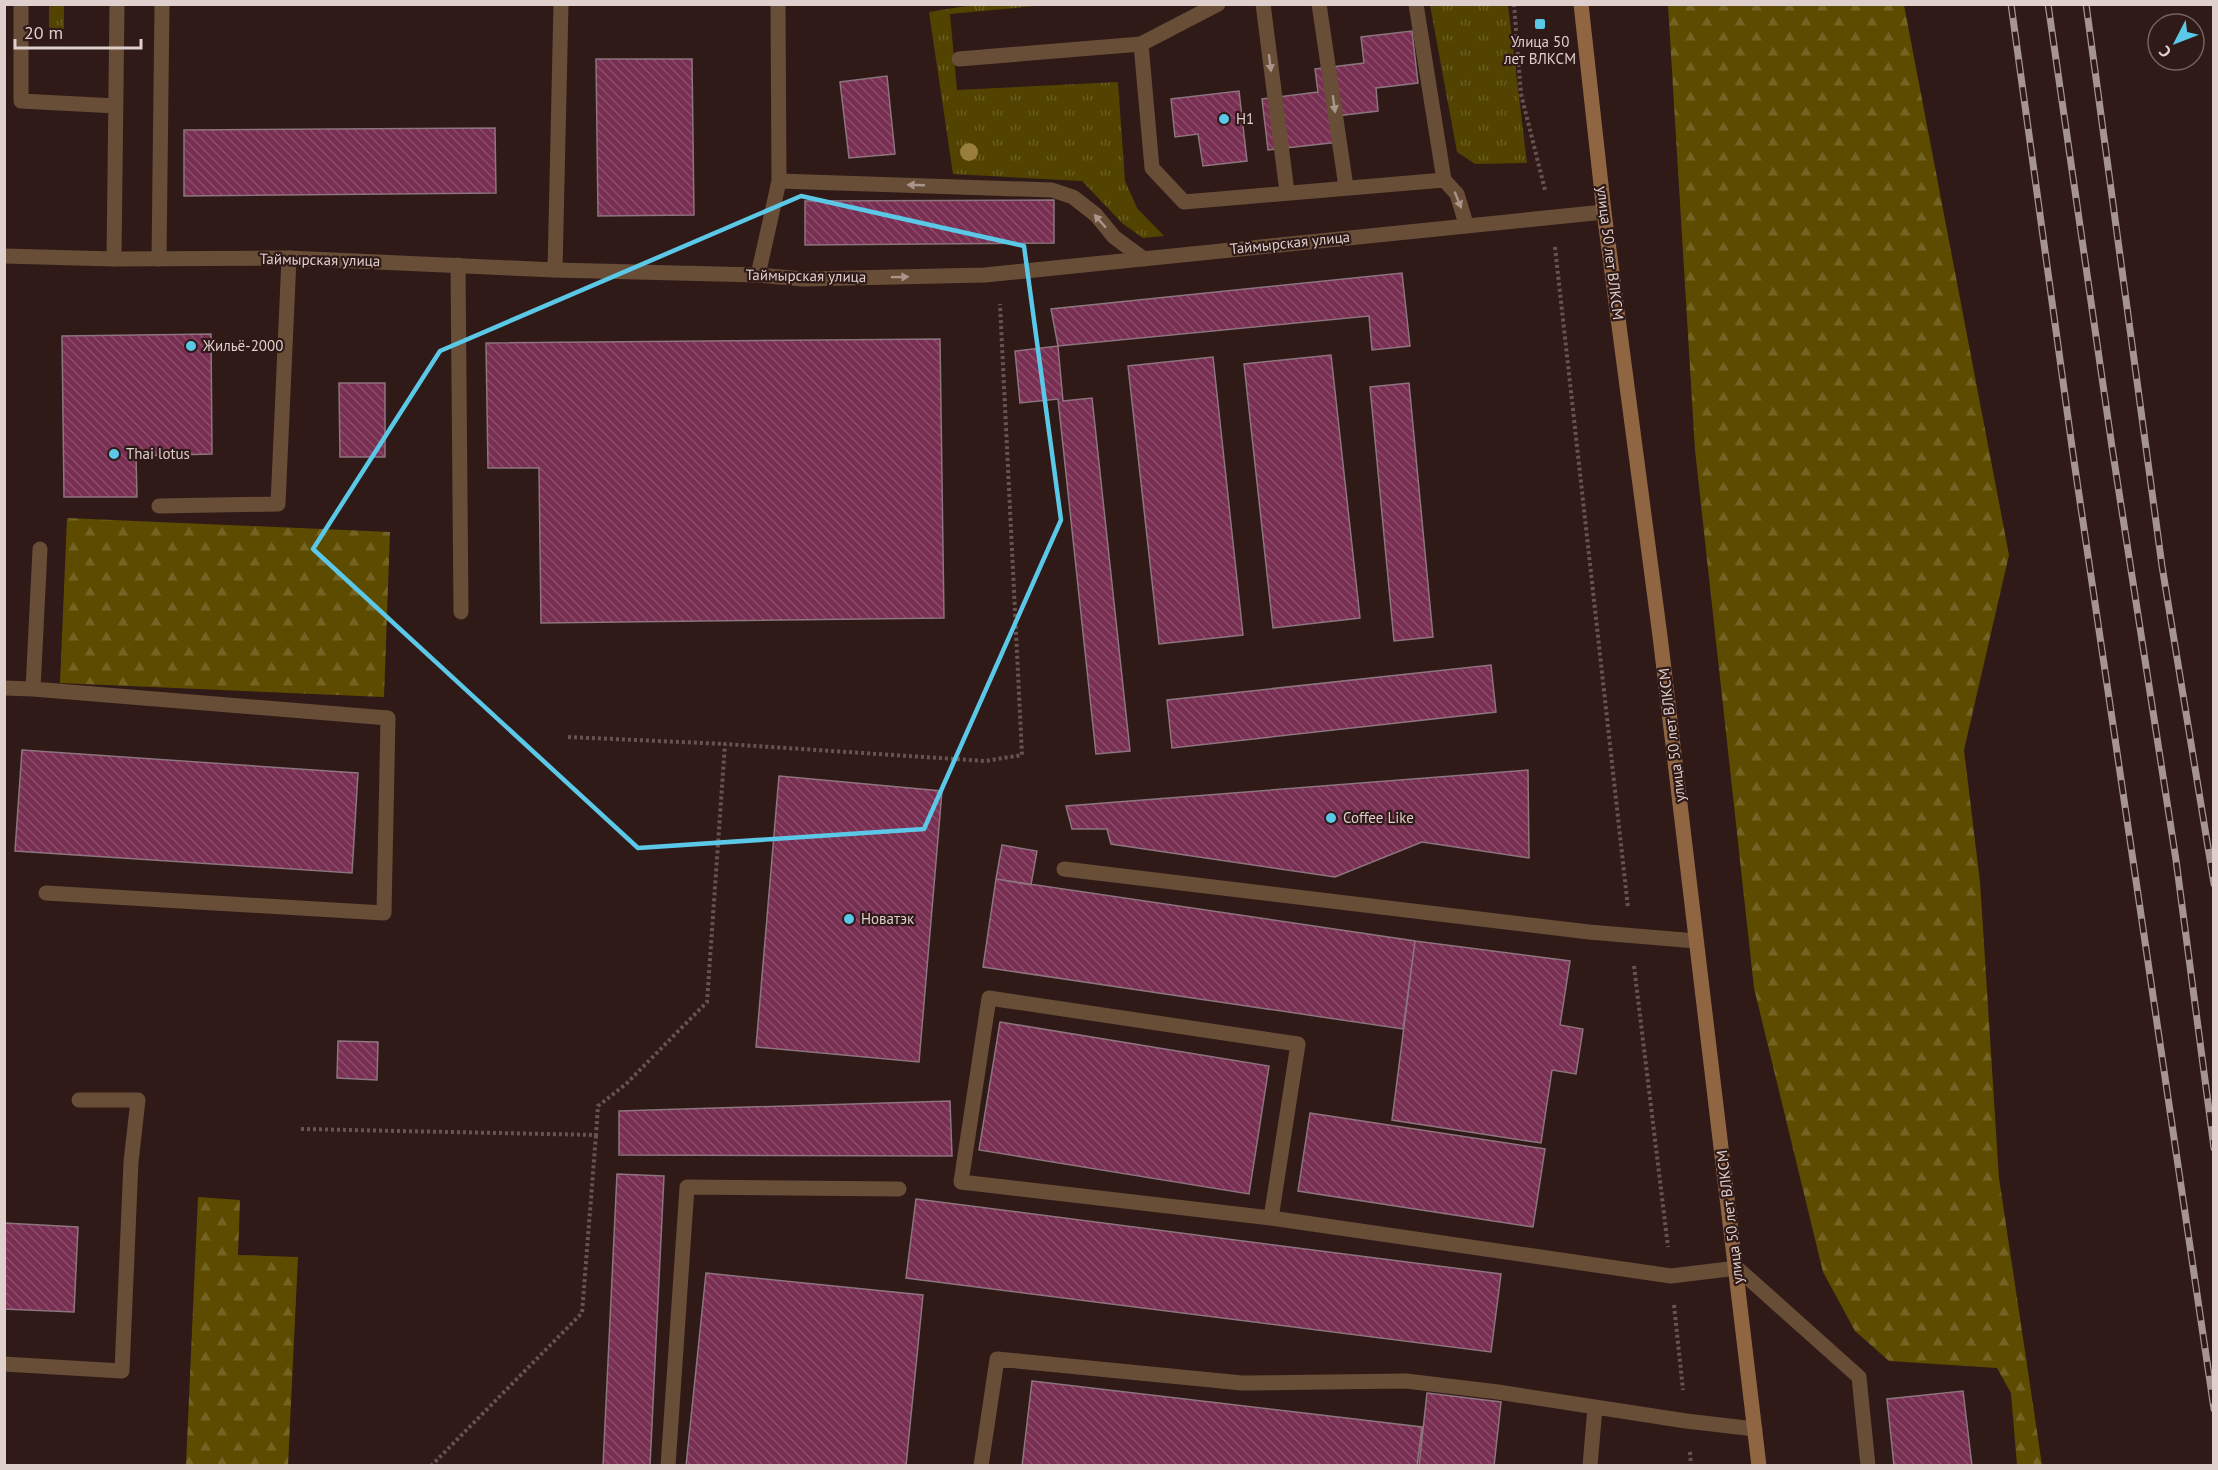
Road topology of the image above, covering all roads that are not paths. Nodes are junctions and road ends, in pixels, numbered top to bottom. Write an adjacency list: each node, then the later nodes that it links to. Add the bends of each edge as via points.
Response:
1 (21, 4): 13 (street, via 21,101)
2 (117, 4): 13 (street)
3 (162, 4): 23 (street)
4 (561, 4): 26 (street)
5 (778, 4): 15 (street)
6 (1218, 4): 11 (street)
7 (1263, 4): 17 (street, one-way to 17)
8 (1319, 4): 16 (street, one-way to 16)
9 (1416, 4): 14 (street)
10 (1581, 4): 18 (street, улица 50 лет ВЛКСМ)
11 (1141, 44): 12 (street); 17 (street, via 1152,168 1184,202)
12 (959, 58)
13 (116, 106): 22 (street)
14 (1444, 180): 16 (street); 19 (street, one-way to 19, via 1457,194)
15 (779, 181): 24 (street, one-way to 15, via 1114,237 1073,197 1052,190); 27 (street)
16 (1346, 187): 17 (street)
17 (1287, 192)
18 (1604, 212): 19 (street, Таймырская улица); 35 (street, улица 50 лет ВЛКСМ)
19 (1466, 224): 24 (street, Таймырская улица)
20 (4, 256): 22 (street, Таймырская улица)
21 (290, 258): 23 (street, Таймырская улица); 25 (street, Таймырская улица); 28 (street, via 278,504)
22 (114, 259): 23 (street, Таймырская улица)
23 (159, 259)
24 (1144, 259): 27 (street, Таймырская улица, one-way to 24, via 803,279 985,275)
25 (458, 265): 26 (street, Таймырская улица); 30 (street)
26 (555, 270): 27 (street, Таймырская улица)
27 (758, 275)
28 (159, 506)
29 (40, 549): 32 (street)
30 (460, 612)
31 (4, 688): 32 (street)
32 (33, 689): 34 (street, via 388,718 384,913)
33 (1064, 869): 35 (street)
34 (46, 893)
35 (1696, 941): 39 (street, улица 50 лет ВЛКСМ)
36 (79, 1100): 40 (street, via 138,1100 131,1162 122,1371)
37 (899, 1189): 43 (street, via 687,1188)
38 (1271, 1218): 38 (street, via 961,1182 989,998 1298,1044); 39 (street, via 1671,1276)
39 (1737, 1268): 42 (street, улица 50 лет ВЛКСМ); 47 (street, via 1859,1377)
40 (4, 1365)
41 (1595, 1407): 42 (street); 44 (street, via 1406,1381 1242,1383 997,1359); 45 (street)
42 (1755, 1429): 46 (street, улица 50 лет ВЛКСМ)
43 (668, 1466)
44 (981, 1466)
45 (1590, 1466)
46 (1759, 1466)
47 (1868, 1466)

